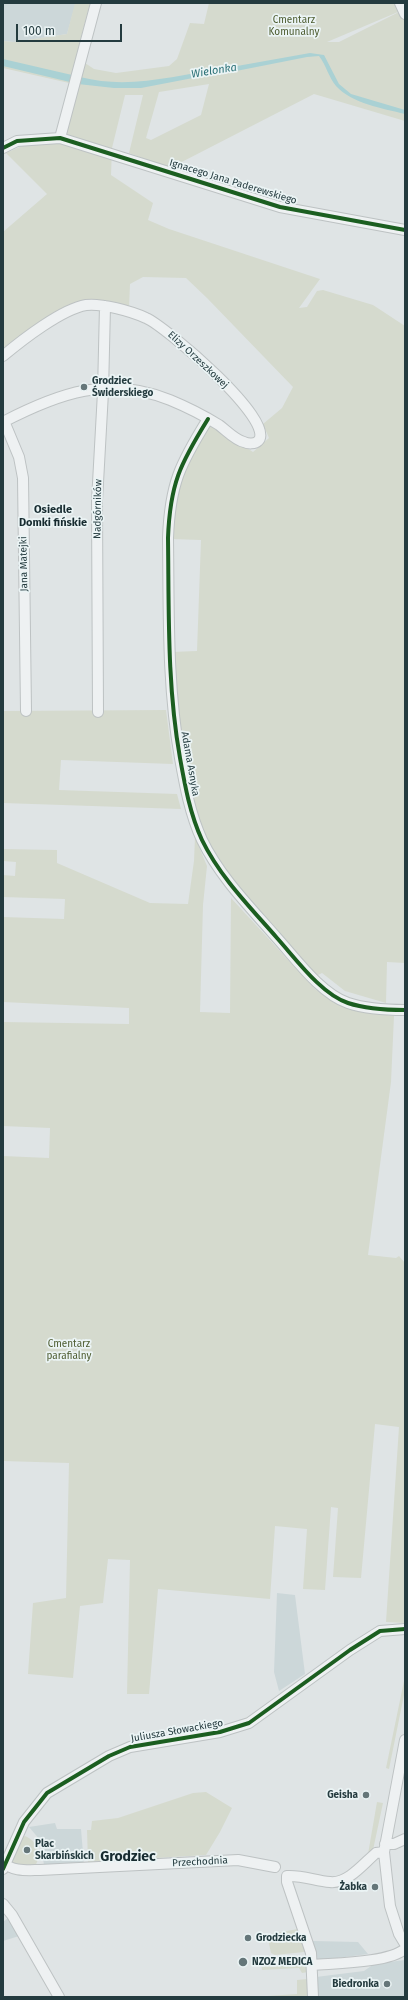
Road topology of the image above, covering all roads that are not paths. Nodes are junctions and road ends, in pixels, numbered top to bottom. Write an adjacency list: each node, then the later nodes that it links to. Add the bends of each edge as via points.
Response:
1 (96, 3): 4 (street)
2 (400, 3): 3 (street)
3 (405, 14)
4 (60, 138): 5 (street, via 17,141); 6 (street, Ignacego Jana Paderewskiego, via 280,206)
5 (3, 148)
6 (405, 230)
7 (105, 306): 8 (street, Elizy Orzeszkowej, via 85,306 65,312); 9 (street, Nadgórników); 10 (street, Elizy Orzeszkowej, via 146,318 165,329 217,376 255,417 261,436 254,444 243,442)
8 (3, 356)
9 (103, 388): 10 (street, via 148,392); 11 (street, via 63,395); 13 (street, Nadgórników, via 97,501)
10 (208, 419): 14 (street, Adama Asnyka, via 181,466 171,497 168,532 171,697 184,783 191,811 202,840 221,872 314,979 347,1003)
11 (4, 421): 12 (street, Jana Matejki, via 19,457 23,478)
12 (26, 711)
13 (98, 712)
14 (405, 1010)
15 (405, 1629): 19 (street, Juliusza Słowackiego, via 380,1631 249,1723 220,1732 130,1747 109,1756 47,1793 24,1822)
16 (405, 1740): 18 (street)
17 (405, 1839): 18 (street)
18 (384, 1848): 22 (street, via 390,1906); 24 (street, via 376,1852 355,1872 332,1883 288,1876 287,1882)
19 (4, 1865): 20 (street, Przechodnia, via 17,1869 40,1870 238,1860)
20 (275, 1867)
21 (3, 1904): 25 (street, via 12,1915)
22 (405, 1944)
23 (405, 1949): 24 (street, via 397,1955 377,1959)
24 (313, 1965): 26 (street)
25 (59, 1997)
26 (313, 1997)

